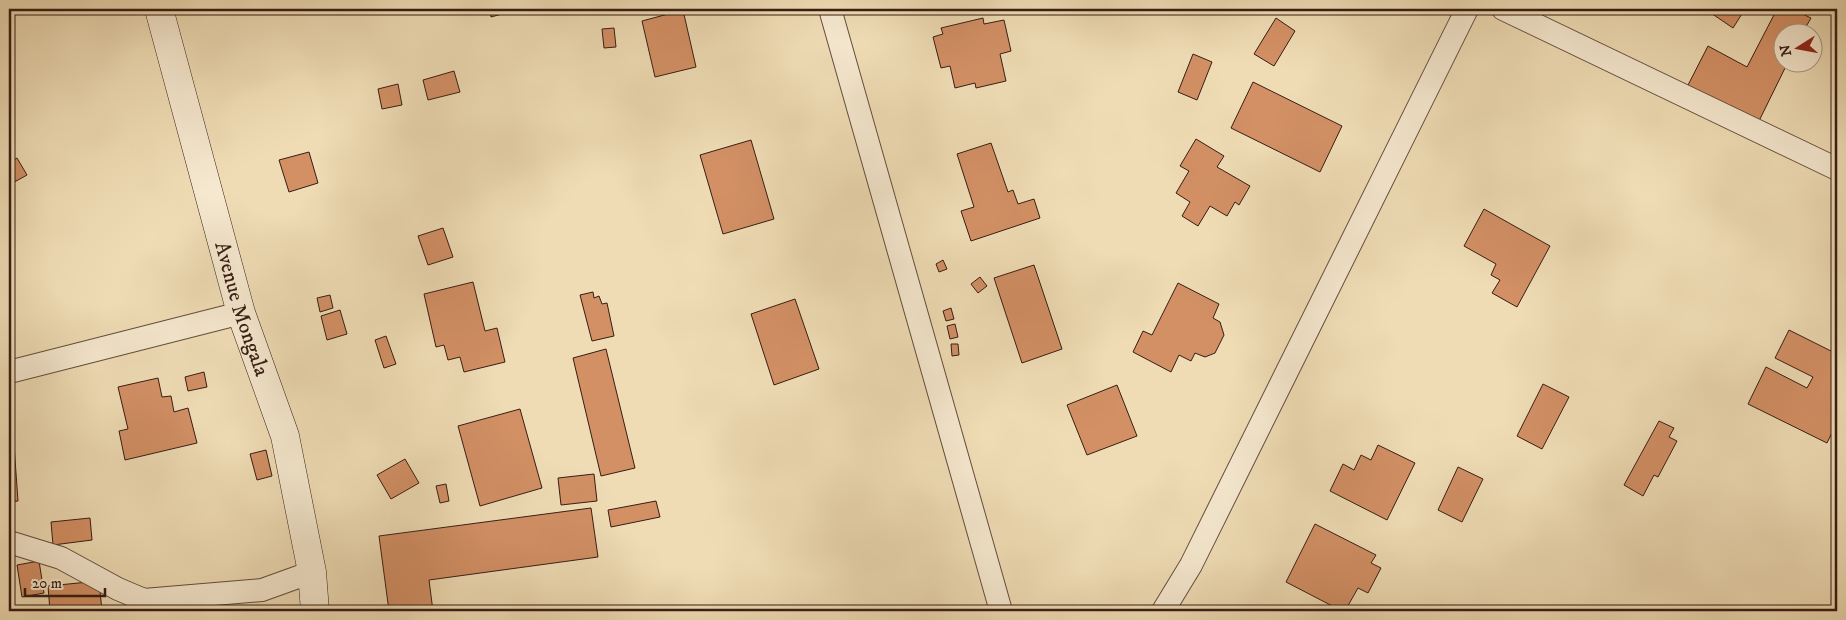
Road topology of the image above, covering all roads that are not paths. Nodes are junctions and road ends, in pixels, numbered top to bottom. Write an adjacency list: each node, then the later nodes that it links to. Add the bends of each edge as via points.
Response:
1 (159, 9): 6 (street, Avenue Mongala)
2 (830, 9): 11 (street)
3 (1467, 9): 12 (street, via 1191,565)
4 (1504, 9): 5 (street)
5 (1837, 169)
6 (241, 313): 7 (street); 9 (street, Avenue Mongala, via 285,436)
7 (9, 372)
8 (9, 542): 9 (street, via 61,558 144,600 262,590)
9 (312, 572): 10 (street, Avenue Mongala)
10 (314, 611)
11 (1001, 611)
12 (1163, 611)

